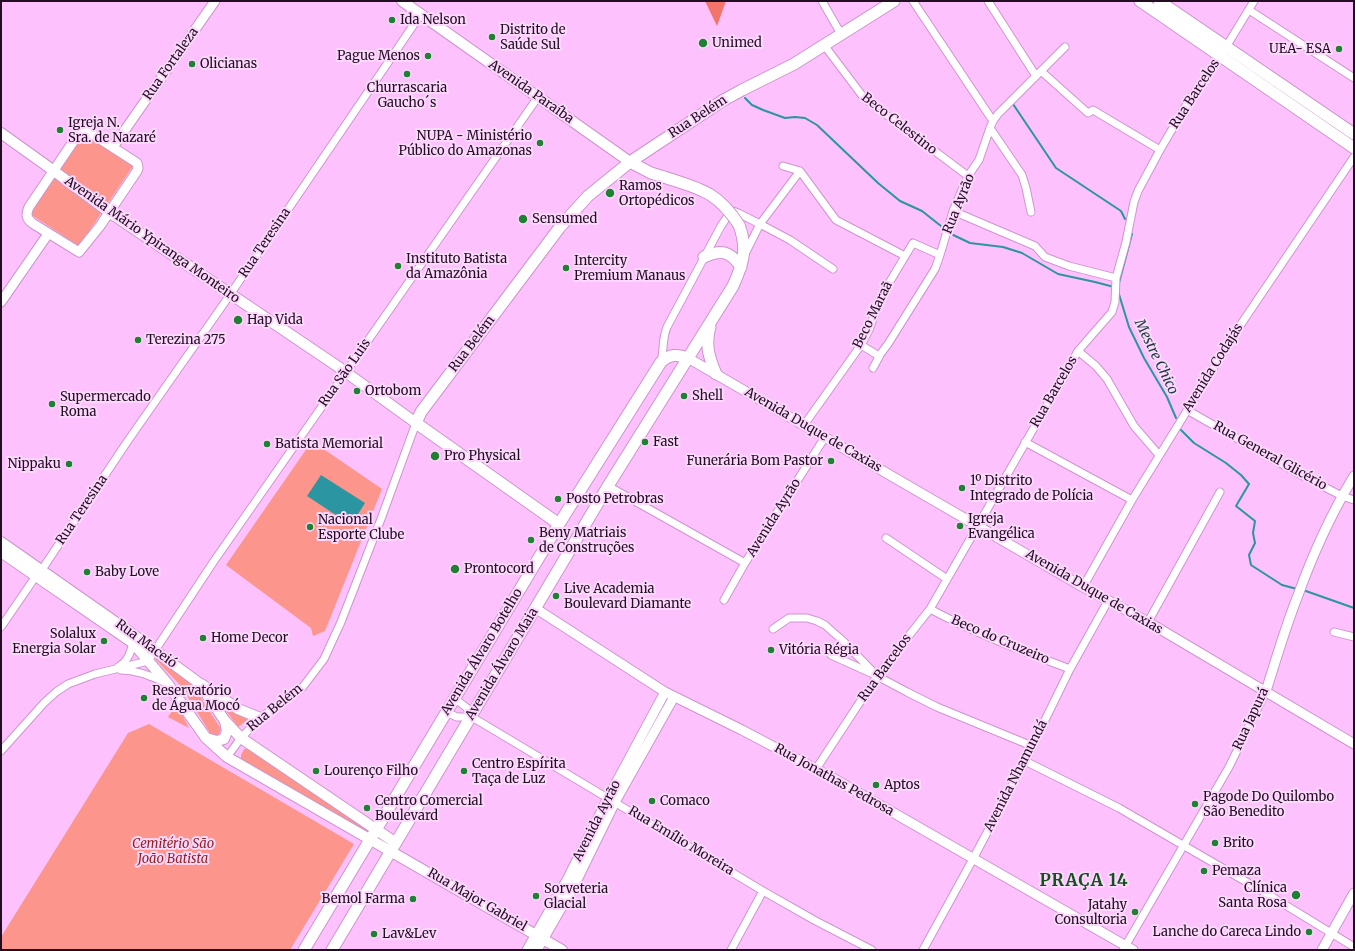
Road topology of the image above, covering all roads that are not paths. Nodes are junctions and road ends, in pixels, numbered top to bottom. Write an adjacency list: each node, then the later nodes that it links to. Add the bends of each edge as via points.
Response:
1 (215, 1): 26 (street, Rua Fortaleza)
2 (402, 1): 11 (main road, Avenida Paraíba)
3 (822, 1): 12 (street)
4 (914, 1): 22 (street)
5 (988, 1): 17 (street)
6 (1159, 1): 15 (main road)
7 (1254, 1): 10 (street, Rua Barcelos)
8 (892, 2): 12 (main road, Rua Belém)
9 (1146, 3): 16 (main road)
10 (1249, 10): 15 (street, Rua Barcelos); 18 (street)
11 (422, 14): 20 (main road, Avenida Paraíba); 46 (street, Rua Teresina)
12 (841, 34): 13 (main road, Rua Belém)
13 (824, 45): 30 (main road, Rua Belém, via 794,64 728,97); 34 (street, Beco Celestino, via 864,98)
14 (1065, 47): 17 (street, Rua Ayrão)
15 (1226, 47): 16 (street, Rua Barcelos); 19 (main road)
16 (1220, 57): 21 (main road); 28 (street, Rua Barcelos, via 1188,102)
17 (1038, 74): 22 (street, Rua Ayrão); 28 (street, via 1088,113 1093,110)
18 (1354, 78)
19 (1293, 92): 21 (main road); 25 (main road)
20 (538, 97): 30 (main road, Avenida Paraíba); 55 (street, Rua São Luis)
21 (1288, 103): 27 (main road)
22 (993, 121): 23 (street, Rua Ayrão)
23 (990, 128): 34 (street, Rua Ayrão, via 979,160); 37 (street, via 1022,175)
24 (1, 133): 32 (main road, Avenida Mário Ypiranga Monteiro)
25 (1354, 134)
26 (113, 147): 32 (street, via 89,132 79,134); 36 (street, via 137,163 138,168)
27 (1354, 148)
28 (1160, 150): 45 (street, Rua Barcelos, via 1135,197)
29 (1354, 157): 57 (street, Avenida Codajás, via 1233,336)
30 (630, 162): 43 (main road, Avenida Paraíba, bridge, via 651,173 714,196 739,225 744,246); 58 (main road, Rua Belém, via 588,196 560,227 421,412)
31 (783, 166): 33 (street)
32 (54, 171): 36 (main road, Avenida Mário Ypiranga Monteiro); 39 (street, via 27,212 28,220)
33 (800, 171): 38 (street); 41 (street, via 836,220)
34 (968, 176): 35 (street, Rua Ayrão)
35 (953, 211): 40 (street, Rua Ayrão); 45 (street, via 1035,246 1042,256)
36 (109, 212): 39 (street, via 79,252); 46 (main road, Avenida Mário Ypiranga Monteiro)
37 (1031, 212)
38 (760, 224): 42 (street, via 733,211 721,226); 43 (street); 44 (street, via 790,240)
39 (48, 234): 47 (street)
40 (940, 255): 41 (street, Beco Maraã, via 913,243); 51 (street, Rua Ayrão, via 934,269)
41 (905, 256): 49 (street, Beco Maraã, via 880,298)
42 (704, 257): 43 (main road, via 720,252); 53 (street, via 667,327 663,337)
43 (742, 262): 48 (main road, via 732,286)
44 (833, 269)
45 (1116, 278): 50 (street, Rua Barcelos, via 1112,312)
46 (230, 294): 55 (main road, Avenida Mário Ypiranga Monteiro); 75 (street, Rua Teresina)
47 (1, 302)
48 (711, 322): 52 (main road); 56 (main road, via 708,349)
49 (861, 345): 51 (street); 59 (street, Beco Maraã)
50 (1078, 351): 61 (street, Rua Barcelos); 62 (street, via 1096,366 1134,426)
51 (880, 355): 54 (street, Rua Ayrão)
52 (688, 358): 53 (main road, via 675,354); 56 (street, Avenida Duque de Caxias); 64 (main road, Avenida Álvaro Maia)
53 (661, 362): 69 (main road, Avenida Álvaro Botelho)
54 (873, 368)
55 (346, 373): 58 (main road, Avenida Mário Ypiranga Monteiro); 88 (street, Rua São Luis)
56 (716, 374): 59 (street, Avenida Duque de Caxias)
57 (1187, 410): 62 (street, Avenida Codajás); 66 (street, Rua General Glicério)
58 (416, 423): 69 (main road, Avenida Mário Ypiranga Monteiro); 102 (street, Rua Belém, via 333,641 302,688)
59 (804, 425): 60 (street, Avenida Duque de Caxias)
60 (825, 437): 70 (street, Avenida Duque de Caxias); 74 (street, Avenida Ayrão)
61 (1025, 442): 67 (street); 70 (street, Rua Barcelos)
62 (1159, 455): 67 (street, Avenida Codajás)
63 (1354, 476): 66 (street, Rua Japurá)
64 (608, 486): 74 (street); 80 (main road, Avenida Álvaro Maia)
65 (1220, 492): 82 (street)
66 (1342, 496): 68 (street, Rua General Glicério); 96 (street, Rua Japurá, via 1312,558)
67 (1132, 500): 77 (street, Avenida Codajás)
68 (1354, 500)
69 (559, 524): 99 (main road, Avenida Álvaro Botelho)
70 (978, 525): 76 (street, Rua Barcelos); 77 (street, Avenida Duque de Caxias)
71 (886, 538): 76 (street)
72 (1, 542): 75 (main road, Rua Maceió)
73 (1, 552): 75 (main road, Rua Maceió)
74 (745, 564): 78 (street, Avenida Ayrão)
75 (39, 574): 83 (street, Rua Teresina); 87 (main road, Rua Maceió); 88 (main road, Rua Maceió)
76 (947, 579): 81 (street, Rua Barcelos)
77 (1083, 587): 79 (street, Avenida Duque de Caxias)
78 (724, 600)
79 (1108, 600): 82 (street, Avenida Duque de Caxias); 91 (street, Avenida Nhamundá)
80 (535, 608): 97 (street, Rua Jonathas Pedrosa); 101 (main road, Avenida Álvaro Maia)
81 (930, 609): 91 (street, Beco do Cruzeiro, via 998,642); 93 (street, Rua Barcelos)
82 (1148, 622): 96 (street, Avenida Duque de Caxias)
83 (1, 627)
84 (773, 629): 93 (street, via 789,618 817,621 843,641)
85 (1334, 632): 86 (street)
86 (1354, 637)
87 (133, 643): 90 (main road, Rua Maceió); 92 (street, via 127,660)
88 (155, 650): 90 (street, Rua São Luis); 95 (main road, Rua Maceió)
89 (831, 655): 93 (street)
90 (148, 661): 92 (street); 94 (main road, Rua Maceió)
91 (1070, 669): 107 (street, Avenida Nhamundá)
92 (113, 670): 94 (street, via 135,671); 108 (street, via 68,684 56,692)
93 (877, 676): 107 (street, via 937,707); 111 (street, Rua Barcelos)
94 (167, 683): 104 (main road, Rua Maceió)
95 (199, 683): 102 (main road, via 238,709); 103 (main road, Rua Maceió)
96 (1266, 690): 106 (street, Avenida Duque de Caxias); 114 (street, Rua Japurá, via 1229,767)
97 (665, 692): 98 (street, Rua Jonathas Pedrosa); 112 (street, Avenida Ayrão)
98 (674, 697): 111 (street, Rua Jonathas Pedrosa); 112 (street, Avenida Ayrão)
99 (454, 698): 100 (main road, Avenida Álvaro Botelho); 101 (street, Rua Emílio Moreira, via 467,708)
100 (446, 712): 101 (street, Rua Emílio Moreira, via 458,717); 113 (main road, Avenida Álvaro Botelho)
101 (471, 717): 112 (street, Rua Emílio Moreira); 115 (main road, Avenida Álvaro Maia)
102 (260, 718): 105 (street, Rua Belém)
103 (225, 721): 104 (main road, via 227,731 224,739 217,741); 105 (main road, Rua Maceió)
104 (206, 738): 109 (main road, Rua Maceió)
105 (241, 738): 109 (street, Rua Belém); 113 (main road, Rua Maceió)
106 (1354, 744)
107 (1032, 746): 110 (street, Avenida Nhamundá)
108 (1, 751)
109 (227, 757): 113 (main road, Rua Maceió)
110 (1025, 761): 114 (street, via 1119,808); 116 (street, Avenida Nhamundá)
111 (816, 768): 116 (street, Rua Jonathas Pedrosa)
112 (612, 800): 117 (street, Rua Emílio Moreira); 120 (street, Avenida Ayrão)
113 (373, 835): 115 (main road, Rua Maceió); 123 (main road, Avenida Álvaro Botelho)
114 (1184, 845): 119 (street); 122 (street, Rua Japurá)
115 (393, 847): 120 (main road, Rua Major Gabriel); 124 (main road, Avenida Álvaro Maia)
116 (973, 859): 122 (street, Rua Jonathas Pedrosa); 130 (street, Avenida Nhamundá)
117 (764, 891): 128 (street); 129 (street, Rua Emílio Moreira)
118 (1354, 893): 119 (street)
119 (1332, 932): 121 (street); 131 (street)
120 (540, 937): 125 (street, Avenida Ayrão); 126 (street, Avenida Ayrão); 127 (main road, Rua Major Gabriel)
121 (1354, 947)
122 (1128, 948)
123 (304, 950)
124 (332, 950)
125 (527, 950)
126 (537, 950)
127 (562, 950)
128 (731, 950)
129 (872, 950)
130 (923, 950)
131 (1322, 950)

